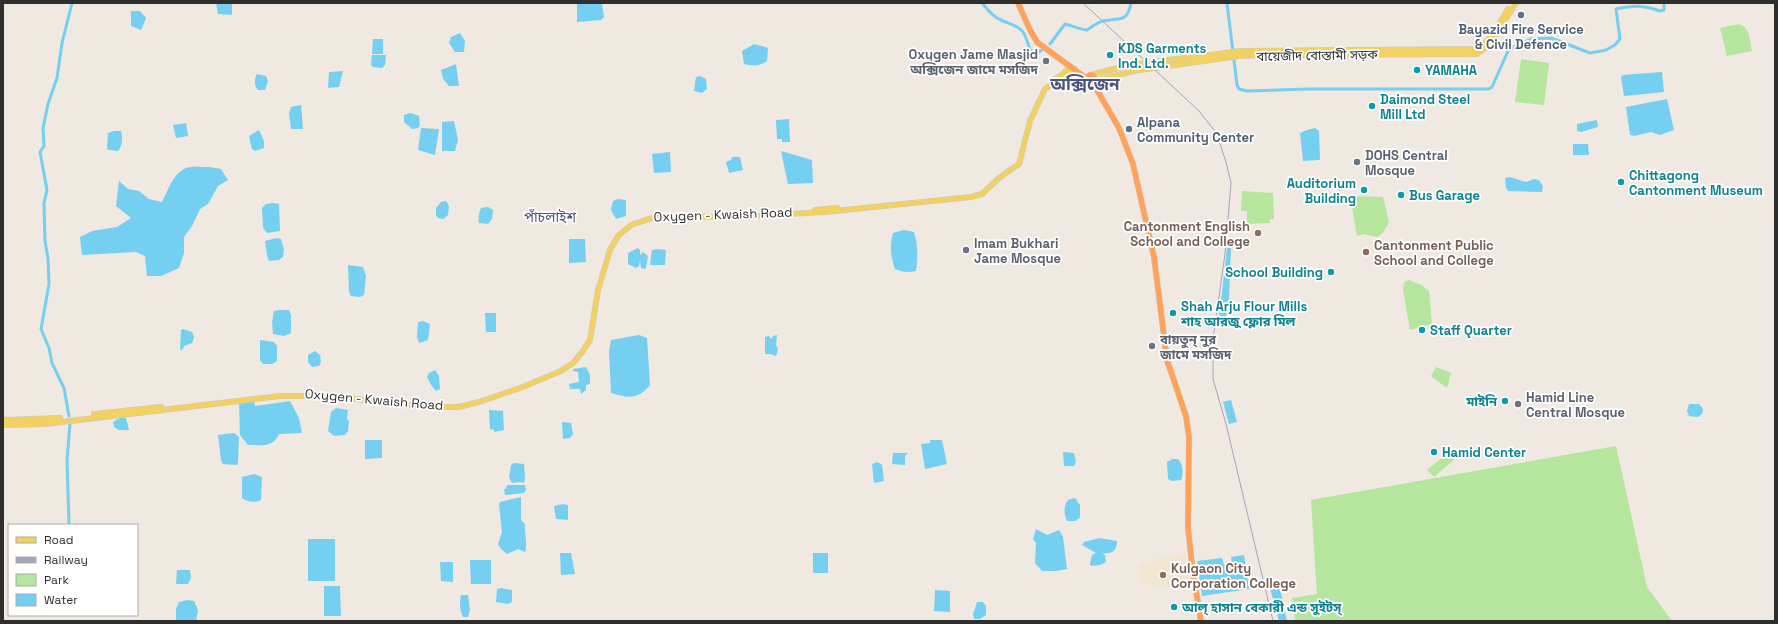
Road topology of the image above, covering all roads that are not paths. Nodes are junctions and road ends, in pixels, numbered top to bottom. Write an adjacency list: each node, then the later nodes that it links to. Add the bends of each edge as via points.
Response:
1 (1019, 3): 5 (highway, via 1034,37); 6 (highway, via 1036,36)
2 (1512, 3): 4 (main road, বায়েজীদ বোস্তামী সড়ক, via 1487,42 1475,49)
3 (1516, 3): 4 (main road, বায়েজীদ বোস্তামী সড়ক, via 1490,44 1477,54)
4 (1238, 54): 6 (main road, বায়েজীদ বোস্তামী সড়ক, via 1130,65)
5 (1072, 67): 6 (highway); 7 (main road, Oxygen - Kwaish Road, via 1041,89 1027,121 1017,160 983,189 974,193 904,203 786,212 664,214 629,223 616,234 607,249 596,286 586,343 581,351 559,369 490,397 459,404 436,405 328,393 279,393 69,418); 8 (main road, Oxygen - Kwaish Road, via 1045,89 1030,121 1019,164 978,195 825,212 729,217 658,216 631,225 618,236 610,250 598,290 590,340 574,363 561,371 497,397 458,406 429,407 328,396 280,396 44,424)
6 (1091, 79): 9 (highway, via 1116,131 1130,170 1151,259 1168,371 1182,410 1186,446 1187,543); 10 (highway, via 1119,128 1133,164 1154,257 1167,360 1186,416 1189,437 1188,528)
7 (3, 420)
8 (3, 425)
9 (1197, 621)
10 (1200, 621)

